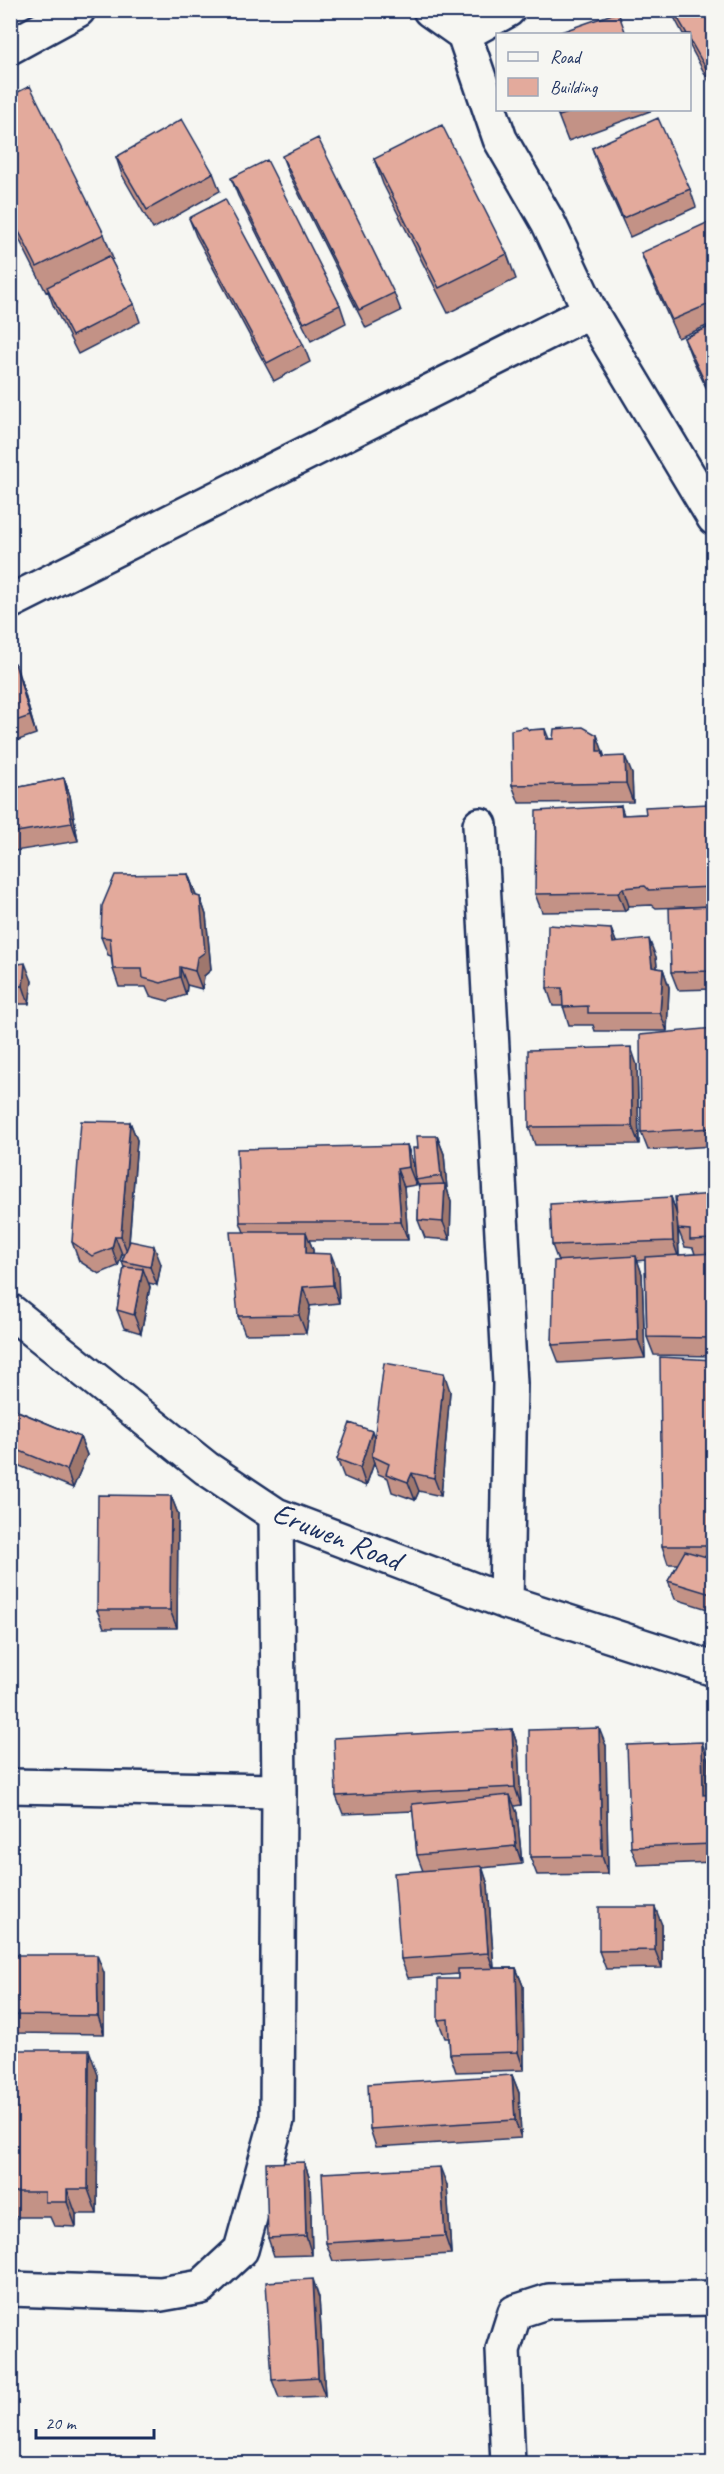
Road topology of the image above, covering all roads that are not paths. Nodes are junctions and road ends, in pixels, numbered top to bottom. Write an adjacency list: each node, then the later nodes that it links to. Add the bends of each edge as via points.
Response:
1 (78, 10): 5 (street)
2 (430, 10): 4 (street)
3 (508, 10): 4 (street)
4 (464, 34): 6 (street, via 500,139 548,222)
5 (10, 46)
6 (590, 310): 7 (street); 8 (street)
7 (714, 518)
8 (10, 602)
9 (480, 825): 12 (street, via 510,1383)
10 (10, 1311): 11 (street, Eruwen Road, via 206,1468)
11 (276, 1515): 12 (street, Eruwen Road); 15 (street)
12 (506, 1602): 13 (street, Eruwen Road)
13 (714, 1669)
14 (10, 1786): 15 (street)
15 (279, 1791): 16 (street, via 277,2120 242,2250 201,2287 161,2294)
16 (10, 2289)
17 (714, 2298): 18 (street, via 549,2301 515,2312 504,2350)
18 (508, 2463)

